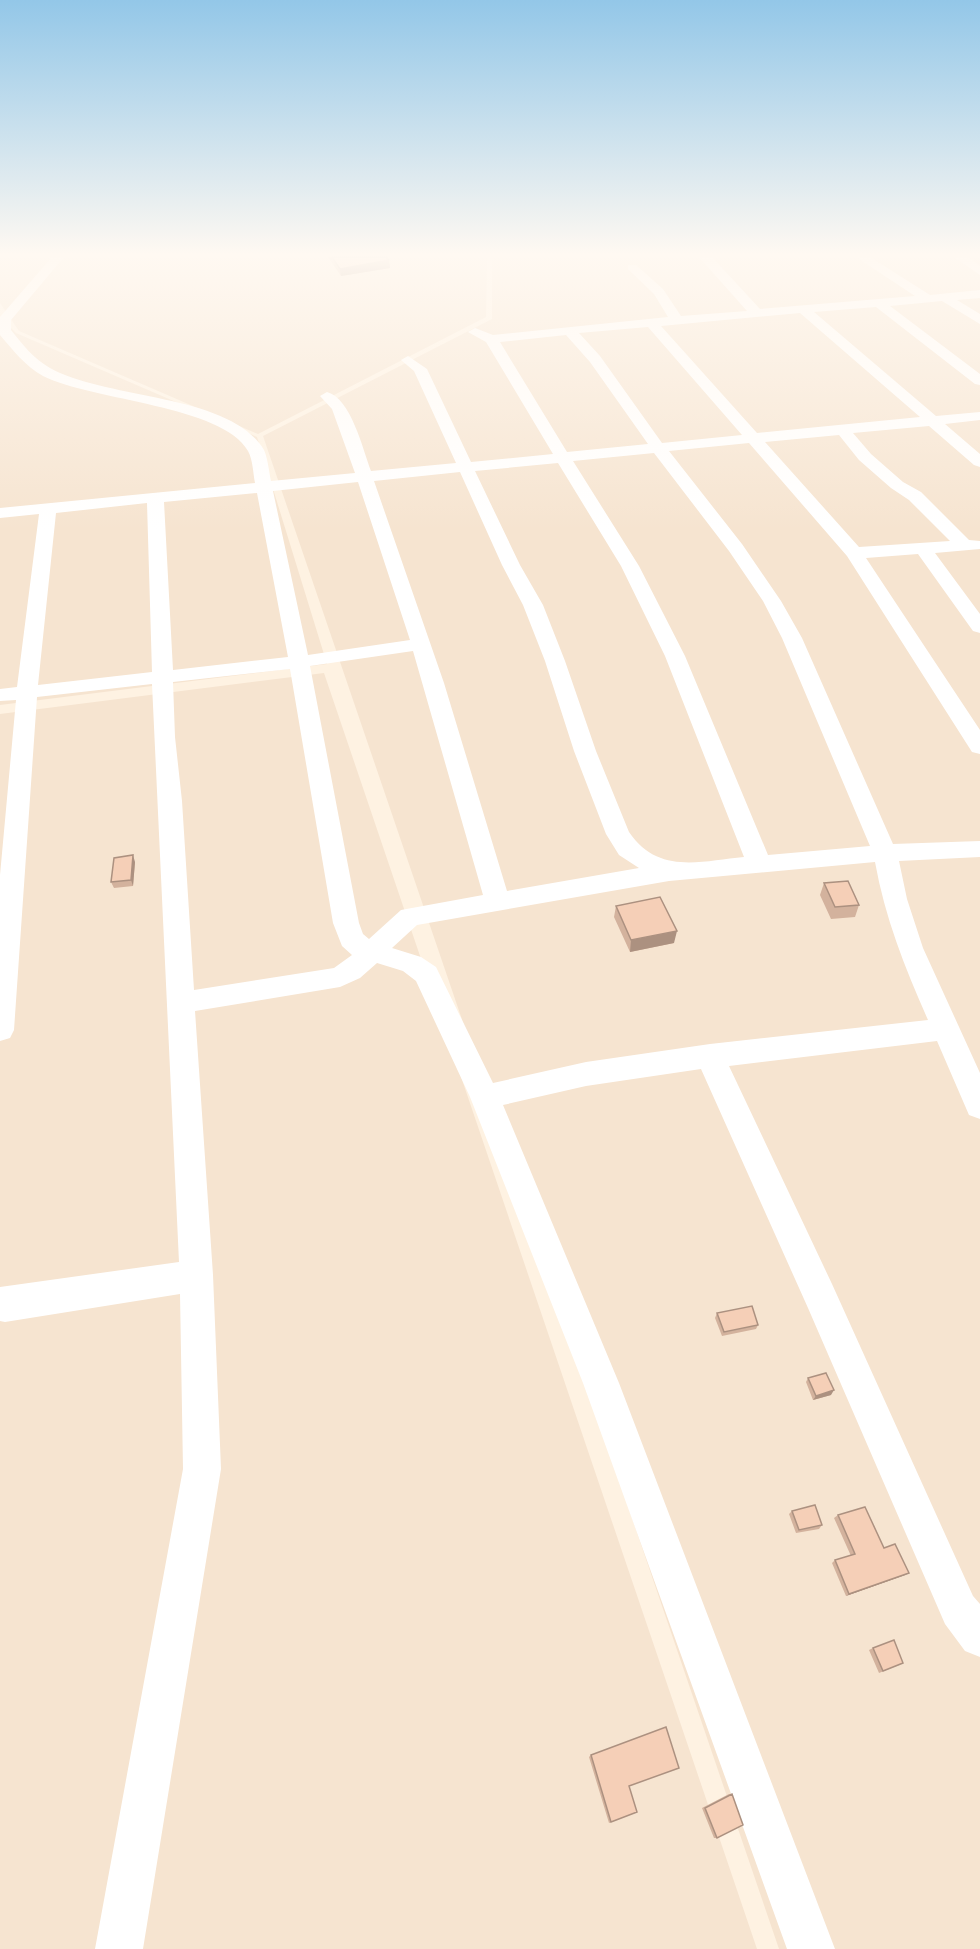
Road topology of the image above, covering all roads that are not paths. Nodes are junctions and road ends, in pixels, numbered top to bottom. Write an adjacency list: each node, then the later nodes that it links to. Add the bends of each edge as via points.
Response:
1 (19, 348): 19 (street, via 47,373 64,380 188,410 238,431 254,445)
2 (492, 348): 15 (street, via 521,385)
3 (585, 348): 14 (street)
4 (673, 348): 13 (street)
5 (847, 348): 11 (street)
6 (938, 348): 8 (street)
7 (408, 360): 17 (street, via 420,369)
8 (980, 381)
9 (327, 396): 18 (street, via 339,407)
10 (980, 416): 11 (street)
11 (930, 420): 12 (street); 16 (street)
12 (842, 429): 13 (street); 23 (street, via 865,458)
13 (750, 437): 14 (street); 25 (street)
14 (659, 449): 15 (street); 34 (street, via 736,548 787,628)
15 (563, 458): 17 (street); 35 (street, via 630,566 675,656)
16 (980, 462)
17 (466, 467): 18 (street); 36 (street, via 533,605 618,834 641,859)
18 (365, 476): 19 (street); 27 (street)
19 (262, 486): 20 (street); 28 (street)
20 (155, 497): 21 (street); 29 (street)
21 (48, 508): 22 (street); 30 (street)
22 (0, 513)
23 (973, 546): 24 (street)
24 (923, 549): 25 (street); 26 (street)
25 (854, 553): 32 (street)
26 (980, 627)
27 (420, 644): 28 (street); 37 (street)
28 (298, 662): 29 (street); 38 (street, via 346,923 351,939)
29 (161, 677): 30 (street); 39 (street)
30 (27, 692): 31 (street); 41 (street)
31 (0, 695)
32 (980, 747)
33 (980, 849): 34 (street)
34 (885, 854): 35 (street); 40 (street, via 910,948)
35 (759, 862): 36 (street)
36 (669, 872): 37 (street)
37 (498, 902): 38 (street, via 410,917)
38 (374, 953): 39 (street, via 340,977); 43 (street, via 412,964 426,974)
39 (181, 1003): 45 (street)
40 (945, 1029): 42 (street); 44 (street)
41 (0, 1030)
42 (710, 1056): 43 (street, via 586,1074); 47 (street, via 959,1610)
43 (485, 1097): 49 (street, via 601,1383)
44 (980, 1106)
45 (196, 1275): 46 (street); 48 (street, via 202,1469)
46 (0, 1304)
47 (980, 1636)
48 (118, 1949)
49 (811, 1949)

